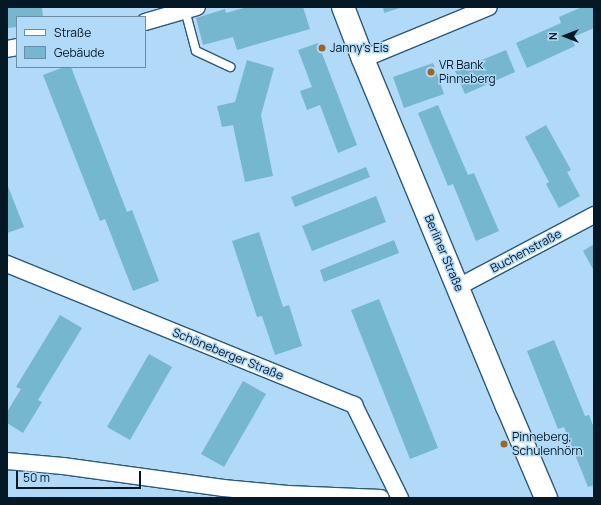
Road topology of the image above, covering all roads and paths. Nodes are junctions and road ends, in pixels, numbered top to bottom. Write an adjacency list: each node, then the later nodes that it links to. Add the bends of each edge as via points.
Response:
1 (344, 7): 5 (main road, Berliner Straße)
2 (489, 7): 5 (street)
3 (191, 9): 4 (street); 6 (lane, via 196,51)
4 (146, 22)
5 (363, 59): 9 (main road, Berliner Straße)
6 (231, 66)
7 (594, 214): 9 (street, Buchenstraße)
8 (7, 264): 13 (street, Schöneberger Straße, via 354,405)
9 (458, 287): 14 (main road, Berliner Straße)
10 (7, 461): 11 (street)
11 (287, 496): 12 (street)
12 (381, 498)
13 (400, 498)
14 (546, 498)

